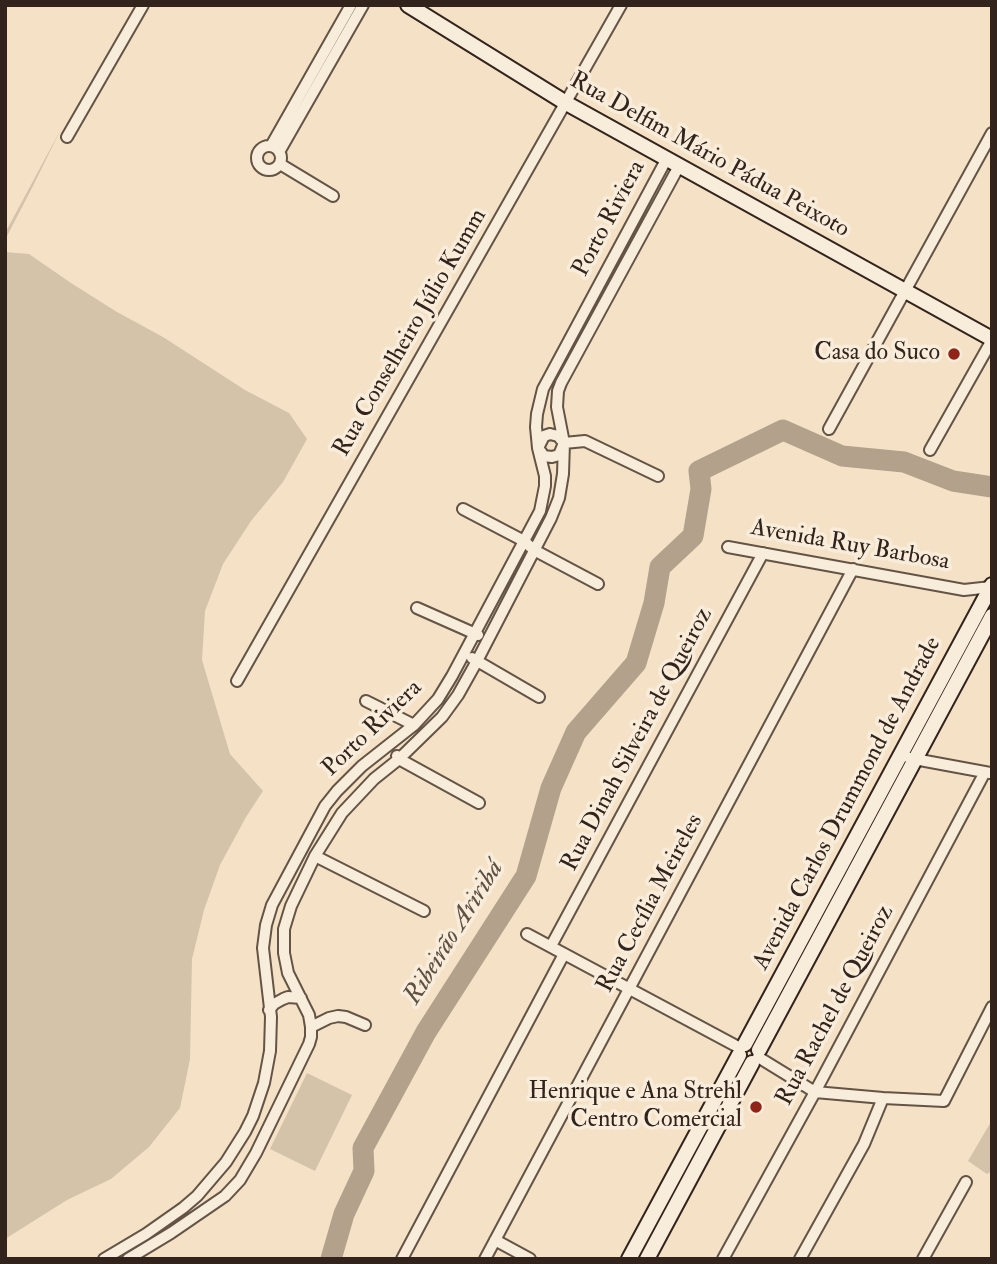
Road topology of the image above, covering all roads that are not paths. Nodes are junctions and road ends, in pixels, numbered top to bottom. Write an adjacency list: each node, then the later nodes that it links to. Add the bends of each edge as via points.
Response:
1 (143, 5): 9 (street)
2 (351, 5): 6 (street)
3 (363, 5): 6 (street)
4 (408, 5): 7 (main road, Rua Delfim Mário Pádua Peixoto)
5 (621, 5): 7 (street, Rua Conselheiro Júlio Kumm)
6 (331, 50): 10 (street)
7 (566, 103): 11 (main road, Rua Delfim Mário Pádua Peixoto); 41 (street, Rua Conselheiro Júlio Kumm)
8 (992, 133): 16 (street)
9 (67, 137)
10 (275, 149): 12 (street); 12 (street, via 263,147 257,162 265,170)
11 (673, 163): 14 (street, Porto Riviera); 15 (street, Porto Riviera); 16 (main road, Rua Delfim Mário Pádua Peixoto)
12 (280, 164): 13 (street)
13 (333, 196)
14 (639, 210): 15 (street); 17 (street, Porto Riviera)
15 (652, 216): 18 (street, Porto Riviera)
16 (905, 291): 19 (main road, Rua Delfim Mário Pádua Peixoto); 20 (street)
17 (575, 329): 18 (street); 22 (street, Porto Riviera, via 539,401)
18 (587, 335): 21 (street, Porto Riviera, via 558,391)
19 (992, 340): 23 (street)
20 (829, 429)
21 (564, 443): 22 (street, via 550,434); 22 (street, via 559,455 552,457); 24 (street, via 585,441); 28 (street, Porto Riviera, via 559,498)
22 (538, 448): 26 (street, Porto Riviera, via 545,486 540,510)
23 (930, 450)
24 (658, 477)
25 (463, 509): 26 (street)
26 (524, 541): 28 (street); 37 (street, Porto Riviera)
27 (728, 547): 29 (street, Avenida Ruy Barbosa)
28 (534, 550): 31 (street); 38 (street, Porto Riviera)
29 (763, 553): 30 (street, Avenida Ruy Barbosa); 54 (street, Rua Dinah Silveira de Queiroz)
30 (853, 569): 33 (street, Avenida Ruy Barbosa); 56 (street, Rua Cecília Meireles)
31 (598, 584)
32 (991, 587): 33 (street, Avenida Ruy Barbosa); 34 (main road, Avenida Carlos Drummond de Andrade)
33 (964, 590): 34 (street, Avenida Ruy Barbosa)
34 (987, 602): 46 (main road, Avenida Carlos Drummond de Andrade)
35 (417, 608): 37 (street)
36 (992, 616): 48 (main road, Avenida Carlos Drummond de Andrade)
37 (475, 633): 38 (street); 39 (street, Porto Riviera)
38 (487, 639): 40 (street, Porto Riviera)
39 (464, 654): 40 (street); 44 (street, Porto Riviera, via 438,699)
40 (477, 661): 42 (street); 47 (street, Porto Riviera, via 442,718)
41 (237, 681)
42 (539, 697)
43 (366, 701): 44 (street)
44 (414, 725): 45 (street, Porto Riviera)
45 (388, 746): 47 (street); 59 (street, Porto Riviera, via 356,771 325,806 272,905 263,948)
46 (900, 756): 48 (street); 62 (main road, Avenida Carlos Drummond de Andrade)
47 (399, 759): 50 (street); 51 (street, Porto Riviera, via 342,813)
48 (915, 760): 49 (street); 62 (main road, Avenida Carlos Drummond de Andrade)
49 (988, 773): 63 (street, Rua Rachel de Queiroz)
50 (479, 803)
51 (316, 856): 52 (street); 57 (street, Porto Riviera, via 284,929 286,963)
52 (424, 911)
53 (527, 934): 54 (street)
54 (551, 946): 55 (street)
55 (564, 954): 56 (street); 73 (street)
56 (629, 989): 62 (street); 70 (street, Rua Cecília Meireles)
57 (301, 998): 59 (street, via 288,997); 61 (street, Porto Riviera)
58 (992, 1007): 64 (street, via 944,1101)
59 (269, 1010): 65 (street, Porto Riviera, via 264,1083 253,1116)
60 (365, 1025): 61 (street, via 338,1016)
61 (311, 1027): 66 (street, via 305,1051)
62 (749, 1053): 63 (street); 76 (main road, Avenida Carlos Drummond de Andrade); 77 (main road, Avenida Carlos Drummond de Andrade)
63 (815, 1092): 64 (street); 78 (street, Rua Rachel de Queiroz)
64 (883, 1098): 79 (street)
65 (222, 1167): 66 (street); 68 (street, Porto Riviera)
66 (240, 1180): 69 (street)
67 (966, 1182): 80 (street)
68 (207, 1185): 69 (street, via 215,1190); 71 (street, Porto Riviera, via 183,1208)
69 (218, 1202): 72 (street)
70 (495, 1240): 74 (street, Rua Cecília Meireles); 75 (street)
71 (104, 1259)
72 (128, 1259)
73 (402, 1259)
74 (485, 1259)
75 (530, 1259)
76 (629, 1259)
77 (647, 1259)
78 (723, 1259)
79 (800, 1259)
80 (923, 1259)

